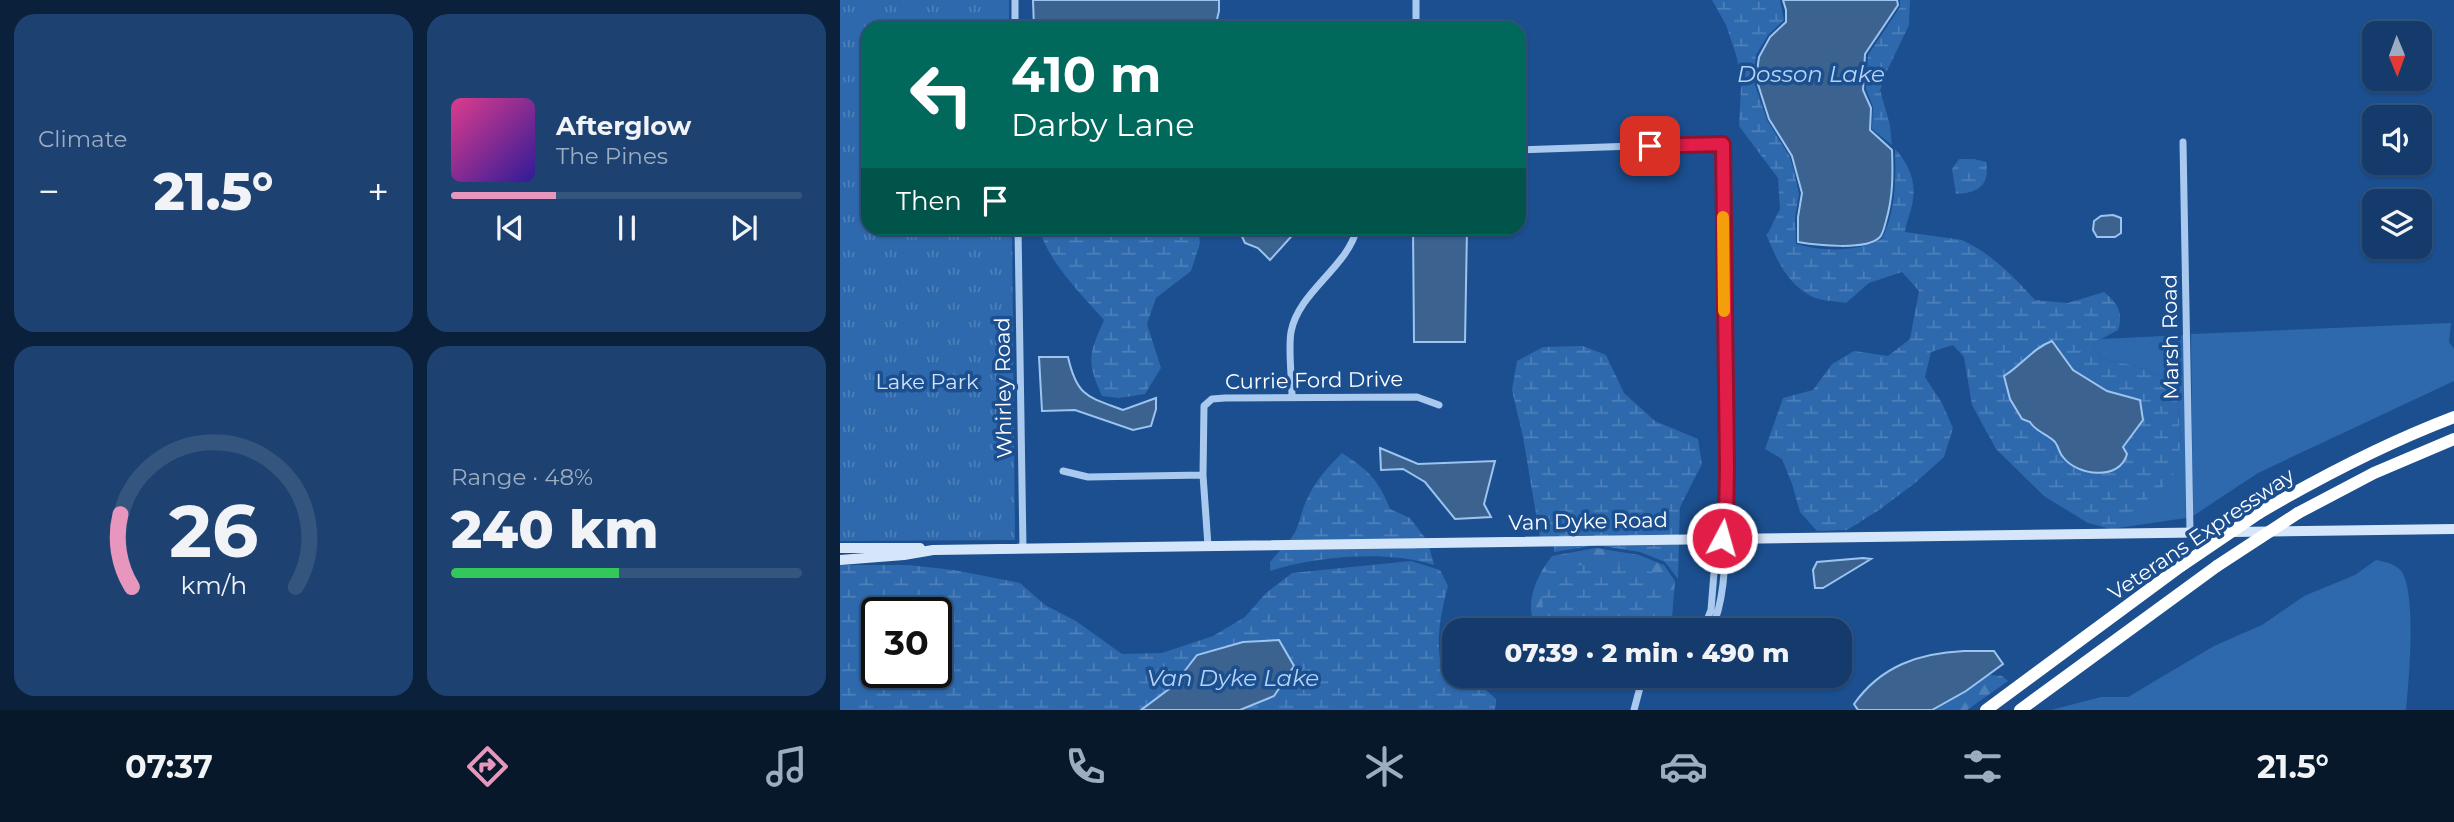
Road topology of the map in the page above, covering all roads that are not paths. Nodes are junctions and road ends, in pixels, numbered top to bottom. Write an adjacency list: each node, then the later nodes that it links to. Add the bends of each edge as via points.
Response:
1 (1015, 0): 3 (street)
2 (1416, 0): 4 (street)
3 (1015, 21)
4 (1416, 21)
5 (2183, 142): 16 (street, Marsh Road)
6 (1526, 150): 17 (street, via 1723,144 1727,468)
7 (1018, 235): 20 (street, Whirley Road)
8 (1353, 235): 9 (street, via 1339,261 1300,308 1291,332)
9 (1292, 397): 10 (street, Currie Ford Drive, via 1417,397); 14 (street, Currie Ford Drive, via 1212,399 1204,406)
10 (1439, 405)
11 (2454, 417): 27 (highway, Veterans Expressway, bridge, via 2340,468 2259,513)
12 (2454, 439): 28 (highway, Veterans Expressway, bridge, via 2374,473 2298,513 2217,566)
13 (1063, 471): 14 (street, via 1088,477)
14 (1203, 475): 18 (street, Currie Ford Drive)
15 (2454, 529): 16 (main road, Van Dyke Road)
16 (2190, 532): 17 (main road, Van Dyke Road)
17 (1722, 538): 18 (main road, Van Dyke Road); 23 (street, via 1716,548); 24 (street, via 1725,548)
18 (1208, 545): 20 (main road, Van Dyke Road)
19 (840, 548): 21 (main road, Van Dyke Road)
20 (1023, 549): 21 (main road, Van Dyke Road)
21 (933, 550): 22 (main road, Van Dyke Road)
22 (840, 560)
23 (1708, 618)
24 (1717, 618)
25 (1640, 688): 26 (street)
26 (1634, 710)
27 (1986, 710)
28 (2020, 710)

